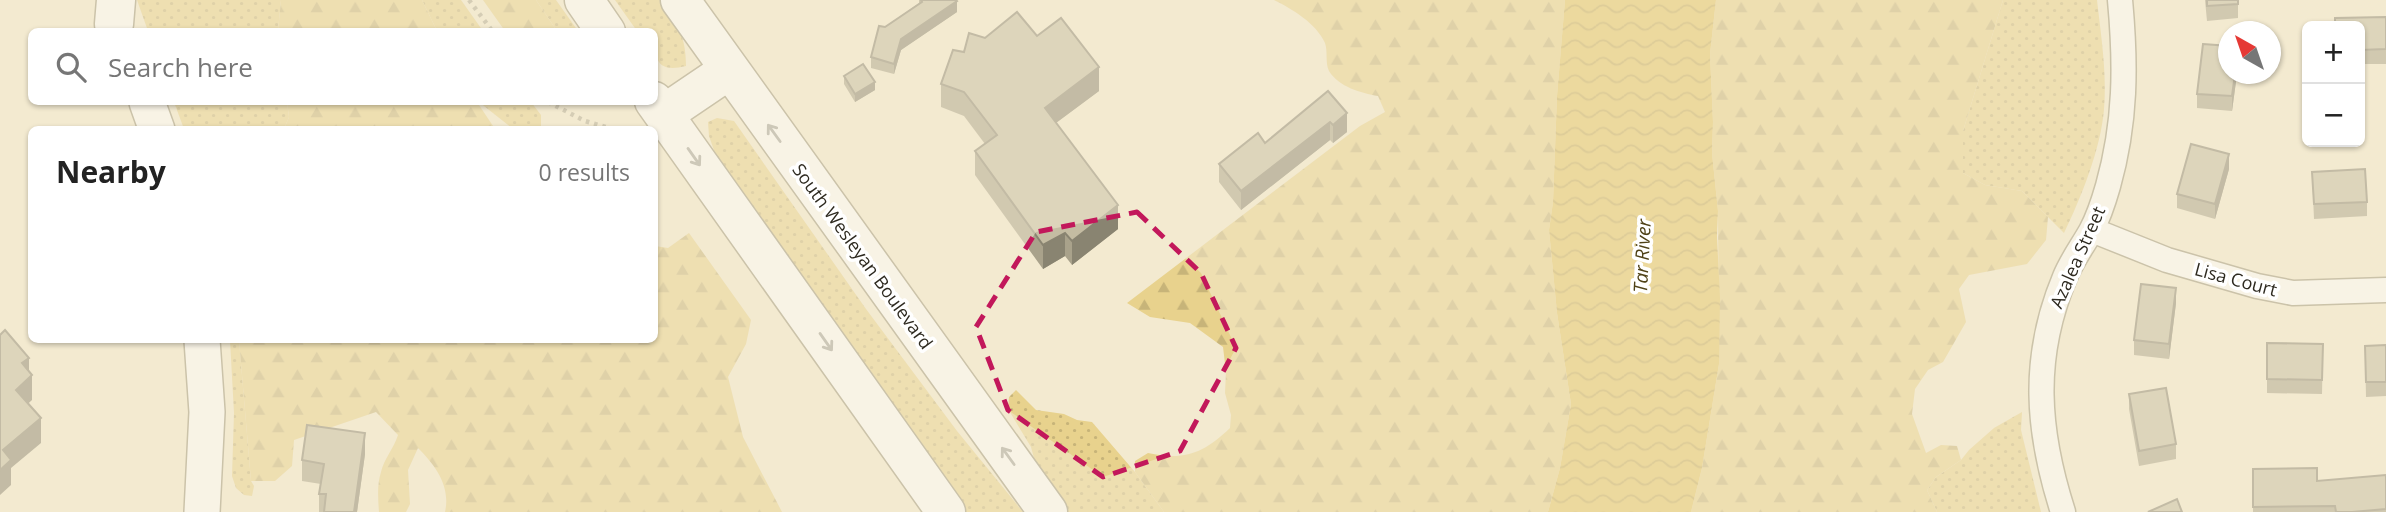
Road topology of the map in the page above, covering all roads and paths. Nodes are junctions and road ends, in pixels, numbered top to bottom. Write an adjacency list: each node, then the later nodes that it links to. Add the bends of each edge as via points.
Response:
1 (469, 0): 5 (path)
2 (584, 0): 6 (highway)
3 (680, 0): 7 (highway, South Wesleyan Boulevard)
4 (2120, 0): 13 (street, Azalea Street, via 2124,98 2107,187)
5 (490, 28)
6 (603, 28)
7 (729, 70): 10 (highway); 18 (highway, South Wesleyan Boulevard, one-way to 7)
8 (148, 105): 11 (main road)
9 (554, 105): 12 (path)
10 (659, 108): 17 (highway, one-way to 17)
11 (156, 126)
12 (602, 126)
13 (2092, 230): 14 (street, Lisa Court, via 2167,260 2257,286 2293,293); 19 (street, Azalea Street, via 2076,253 2051,318 2040,382 2044,440)
14 (2386, 290)
15 (202, 343): 16 (main road, via 207,412)
16 (202, 512)
17 (946, 512)
18 (1048, 512)
19 (2063, 512)

